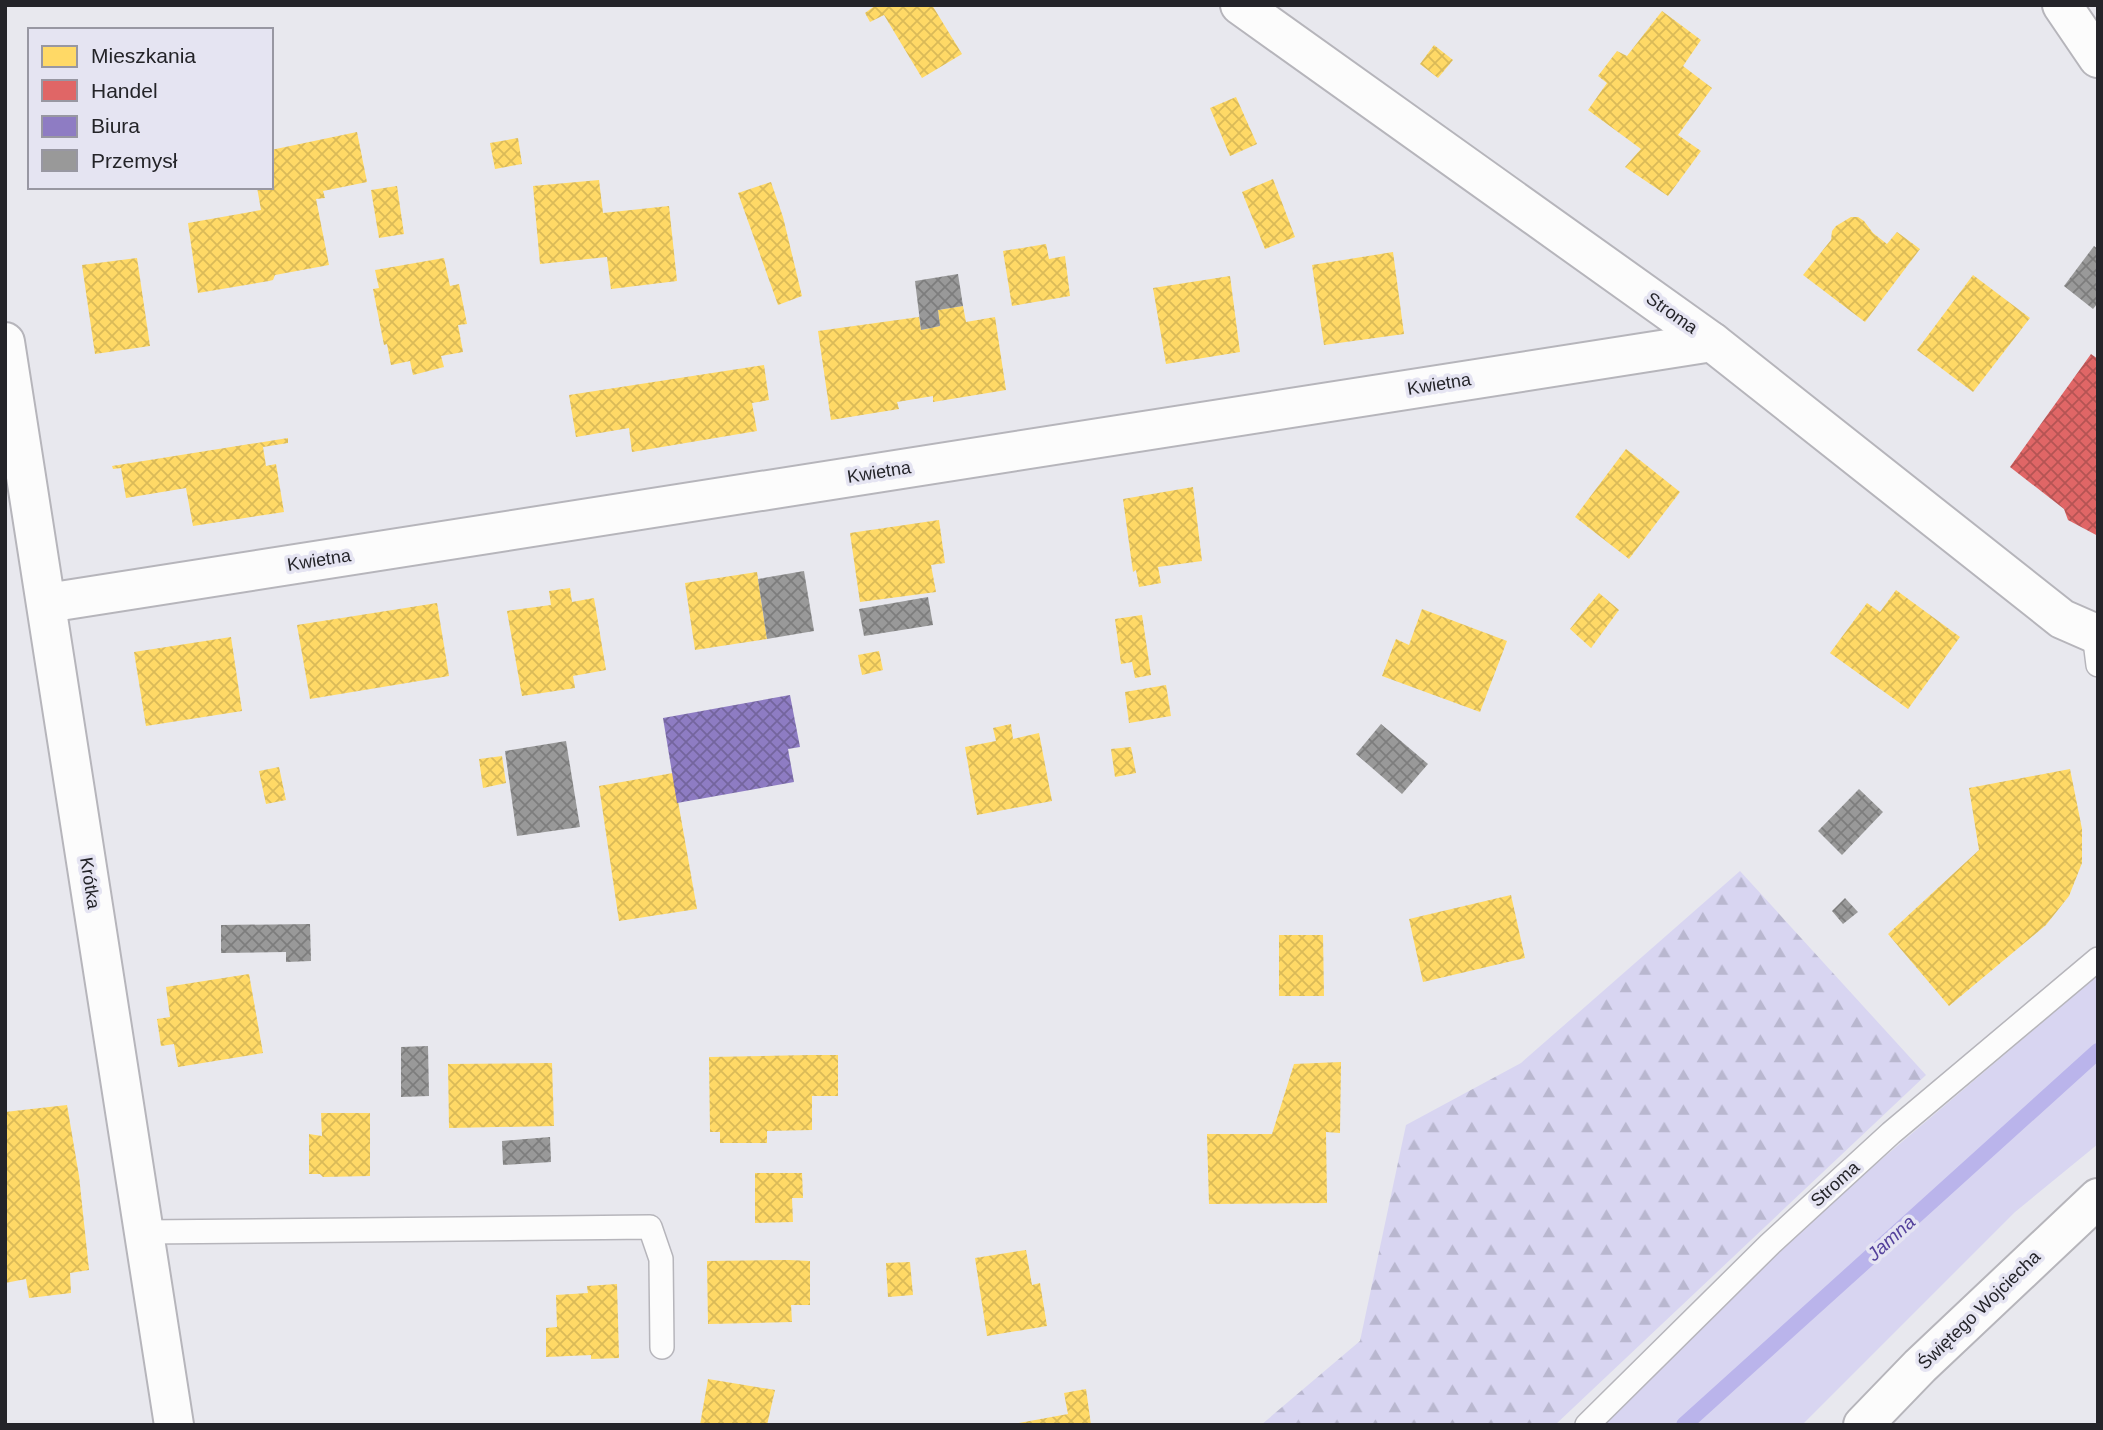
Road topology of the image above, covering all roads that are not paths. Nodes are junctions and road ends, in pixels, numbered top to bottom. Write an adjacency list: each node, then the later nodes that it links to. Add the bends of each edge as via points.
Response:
1 (1240, 5): 5 (street, Stroma)
2 (2062, 5): 3 (street)
3 (2098, 58)
4 (5, 342): 6 (street, Krótka)
5 (1712, 342): 6 (street, Kwietna); 7 (street, Stroma)
6 (47, 603): 10 (street, Krótka)
7 (2097, 644)
8 (2098, 959): 13 (lane, Stroma, via 1891,1133 1790,1225)
9 (2098, 1198): 14 (street, Świętego Wojciecha)
10 (144, 1232): 11 (lane, via 650,1227 661,1259); 12 (street, Krótka)
11 (662, 1347)
12 (174, 1425)
13 (1587, 1425)
14 (1863, 1425)

